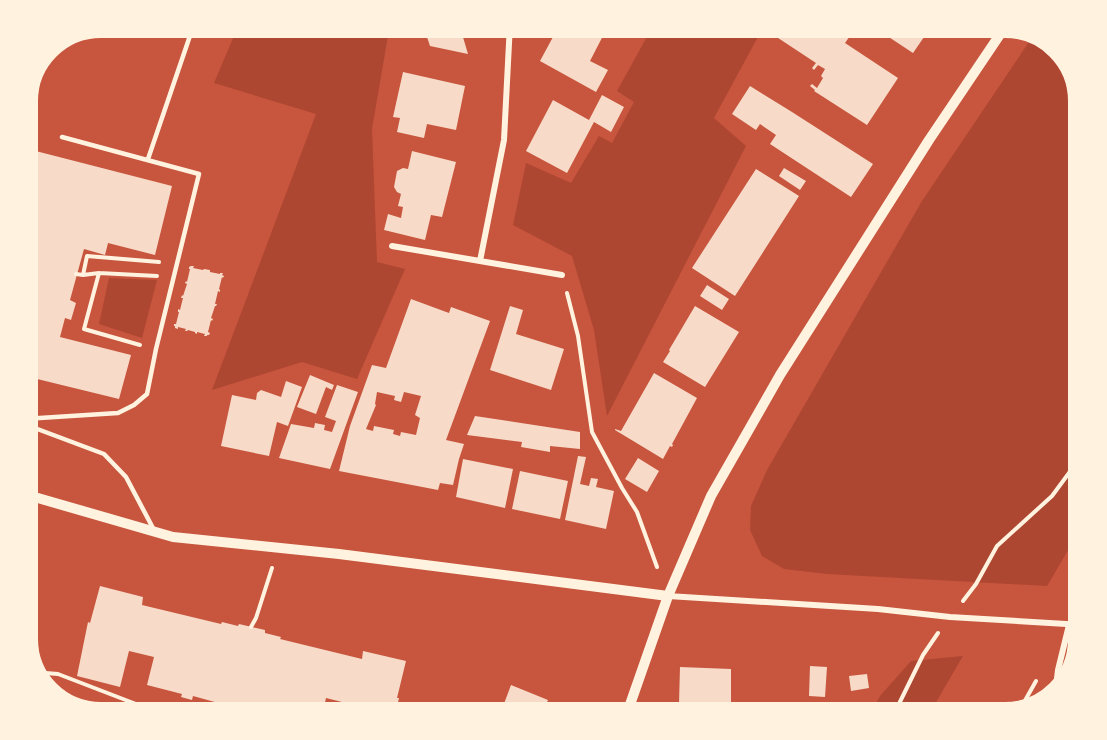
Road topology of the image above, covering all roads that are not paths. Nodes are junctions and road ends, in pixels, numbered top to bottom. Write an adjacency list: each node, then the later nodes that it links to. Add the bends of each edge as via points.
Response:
1 (191, 34): 5 (lane)
2 (509, 34): 7 (street, via 504,140)
3 (1000, 34): 13 (street, via 780,375 711,496)
4 (62, 137): 5 (lane)
5 (148, 159): 9 (lane, via 199,174 147,394 118,413)
6 (392, 246): 7 (street)
7 (480, 261): 8 (street)
8 (562, 274)
9 (35, 417)
10 (35, 428): 12 (lane, via 104,454 126,477)
11 (35, 497): 12 (street)
12 (154, 532): 13 (street)
13 (668, 596): 15 (street); 17 (street)
14 (1072, 622): 15 (street)
15 (1069, 625): 16 (street)
16 (1057, 682)
17 (630, 706)

